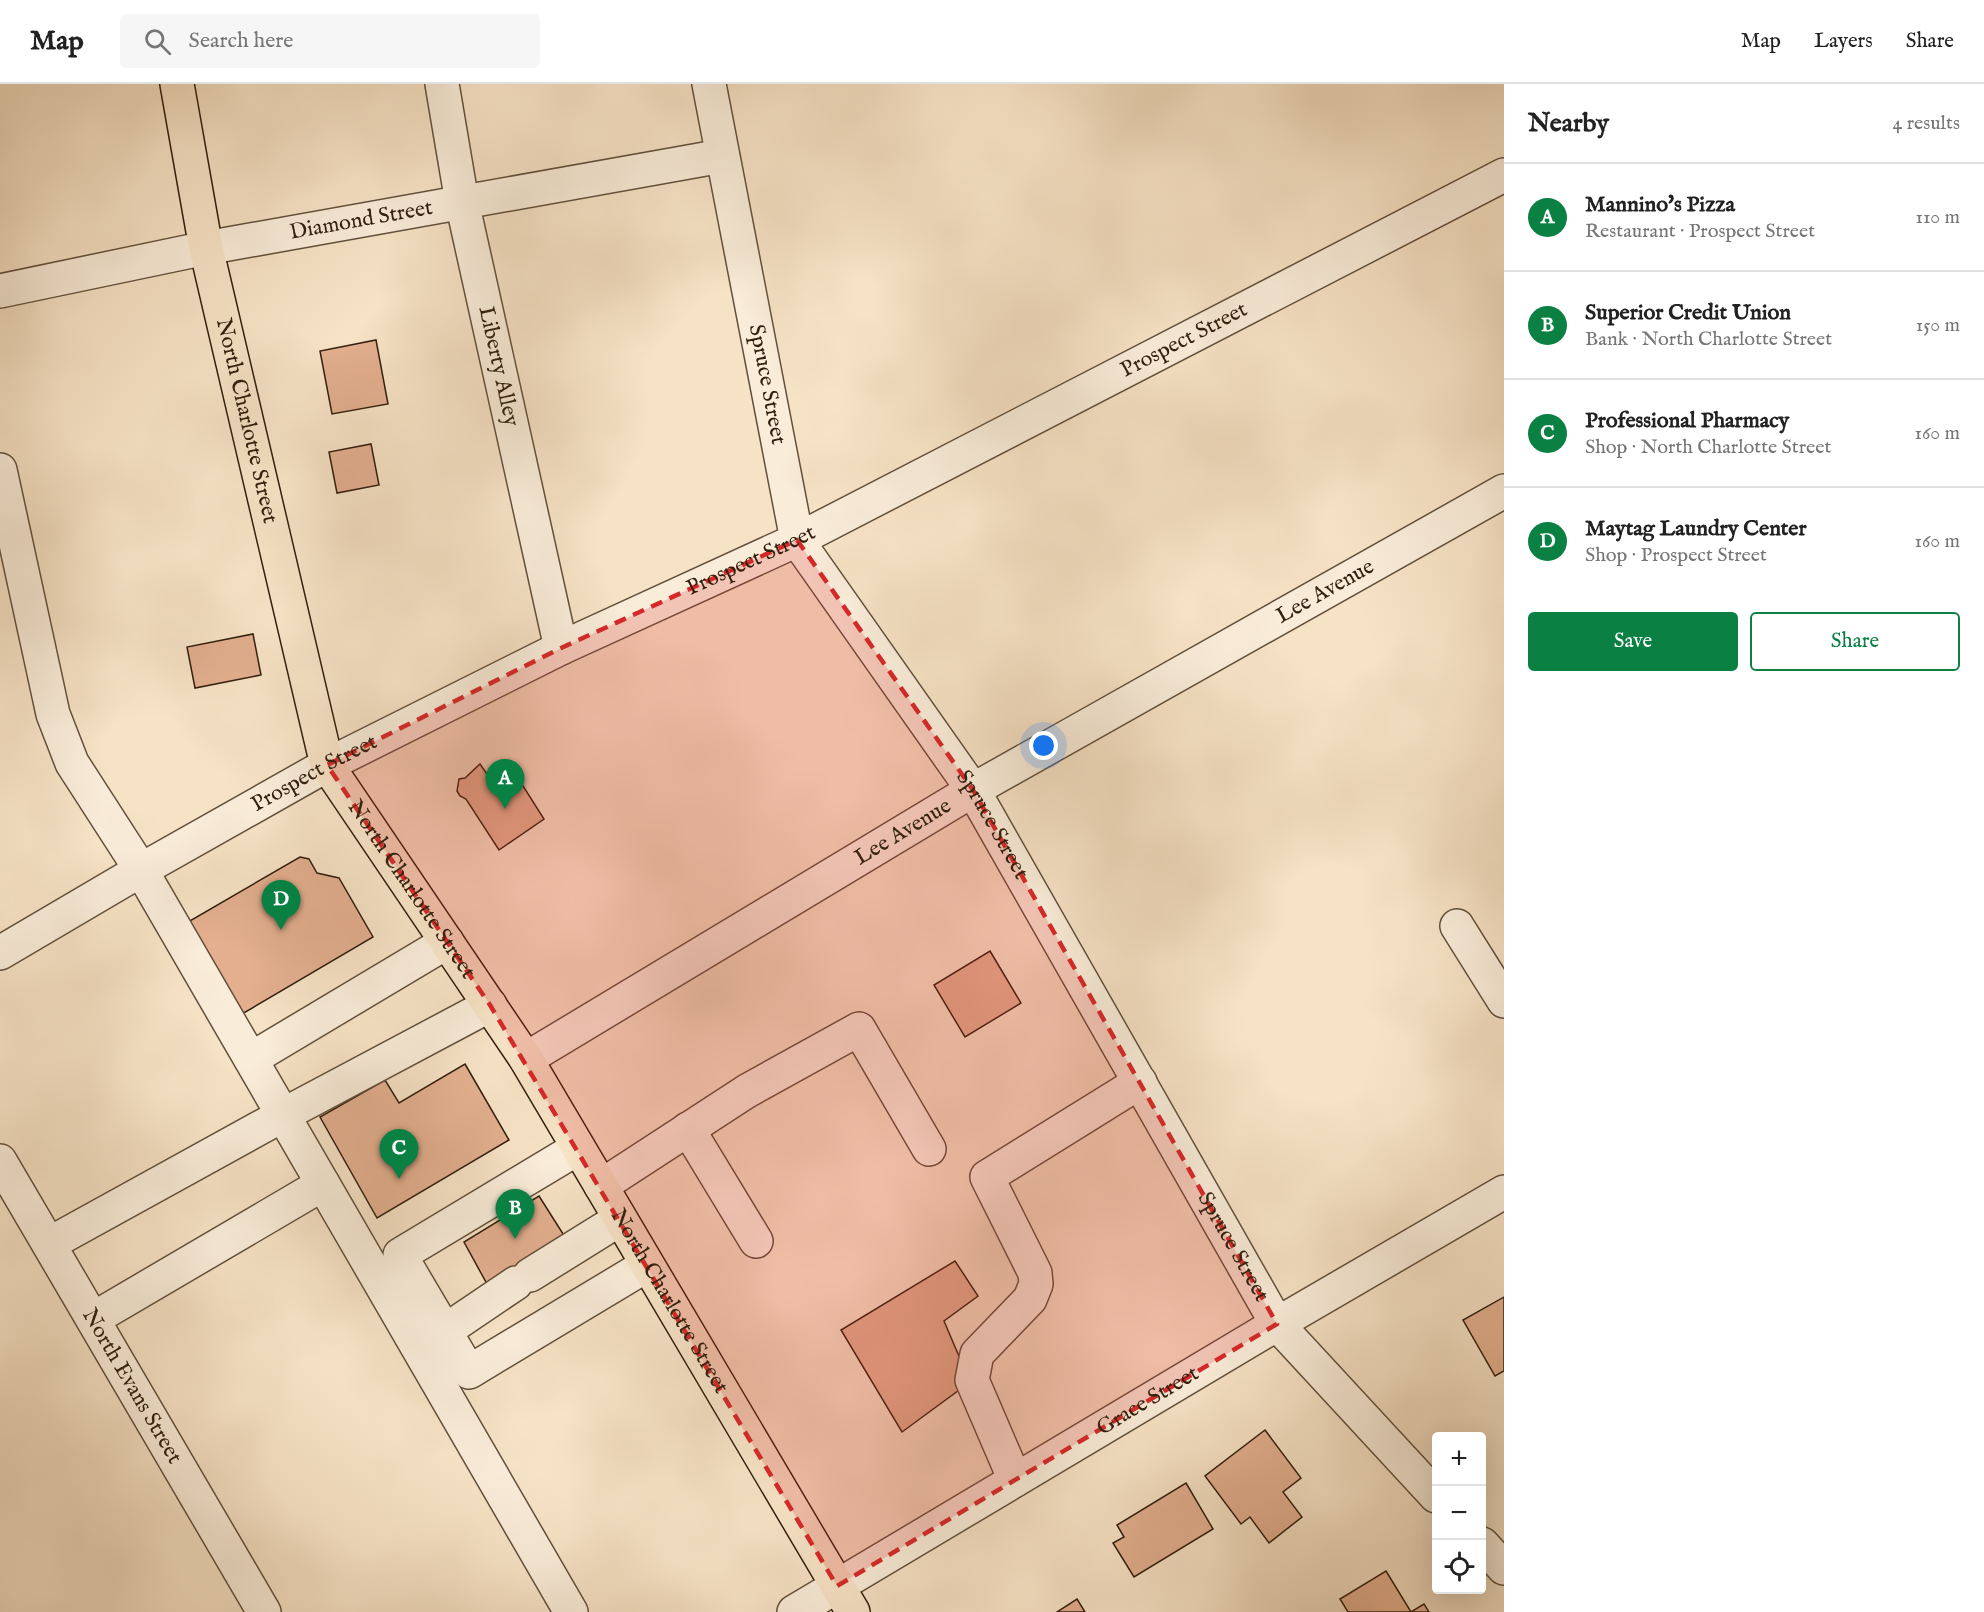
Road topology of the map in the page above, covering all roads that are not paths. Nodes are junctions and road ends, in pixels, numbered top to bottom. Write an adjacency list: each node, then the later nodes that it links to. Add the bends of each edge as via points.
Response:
1 (177, 84): 7 (main road, North Charlotte Street)
2 (442, 84): 6 (street, Liberty Alley)
3 (709, 84): 4 (street, Spruce Street)
4 (722, 156): 6 (street, Diamond Street); 11 (street, Spruce Street)
5 (1504, 175): 11 (street, Prospect Street)
6 (462, 202): 7 (street, Diamond Street); 12 (street, Liberty Alley)
7 (206, 248): 8 (street, Diamond Street); 13 (main road, North Charlotte Street)
8 (0, 291)
9 (0, 470): 15 (street, via 54,714 72,763)
10 (1504, 491): 14 (street, Lee Avenue)
11 (797, 540): 12 (street, Prospect Street); 14 (street, Spruce Street)
12 (561, 648): 13 (street, Prospect Street)
13 (327, 765): 15 (street, Prospect Street); 17 (main road, North Charlotte Street)
14 (973, 790): 22 (street, Lee Avenue); 23 (street, Spruce Street)
15 (141, 870): 18 (street, Prospect Street); 21 (street)
16 (1457, 926): 19 (street)
17 (447, 942): 20 (main road, North Charlotte Street); 21 (street)
18 (0, 953)
19 (1504, 1001)
20 (490, 1005): 22 (main road, North Charlotte Street); 24 (street)
21 (251, 1059): 24 (street)
22 (526, 1059): 26 (main road, North Charlotte Street)
23 (1140, 1082): 37 (street, Spruce Street); 39 (street, via 987,1177 1035,1273 1036,1284 1030,1299 977,1354 972,1380)
24 (283, 1115): 29 (street); 34 (street)
25 (688, 1129): 27 (street, via 747,1091 859,1029); 30 (street); 33 (street)
26 (578, 1148): 30 (main road, North Charlotte Street); 38 (street, via 400,1254)
27 (929, 1149)
28 (0, 1161): 34 (street, North Evans Street)
29 (323, 1184): 36 (street); 45 (street)
30 (601, 1186): 32 (main road, North Charlotte Street)
31 (1504, 1192): 37 (street, Grace Street)
32 (620, 1219): 35 (main road, North Charlotte Street); 38 (street)
33 (756, 1242)
34 (49, 1244): 36 (street, North Evans Street)
35 (647, 1265): 38 (street, via 469,1372); 43 (main road, North Charlotte Street)
36 (93, 1319): 44 (street, North Evans Street)
37 (1277, 1324): 39 (street, Grace Street); 40 (street, Spruce Street)
38 (445, 1331)
39 (1015, 1480): 43 (street, Grace Street)
40 (1432, 1491)
41 (1486, 1548): 42 (street)
42 (1504, 1568)
43 (845, 1599): 46 (street, Grace Street)
44 (264, 1612)
45 (571, 1612)
46 (794, 1612)

